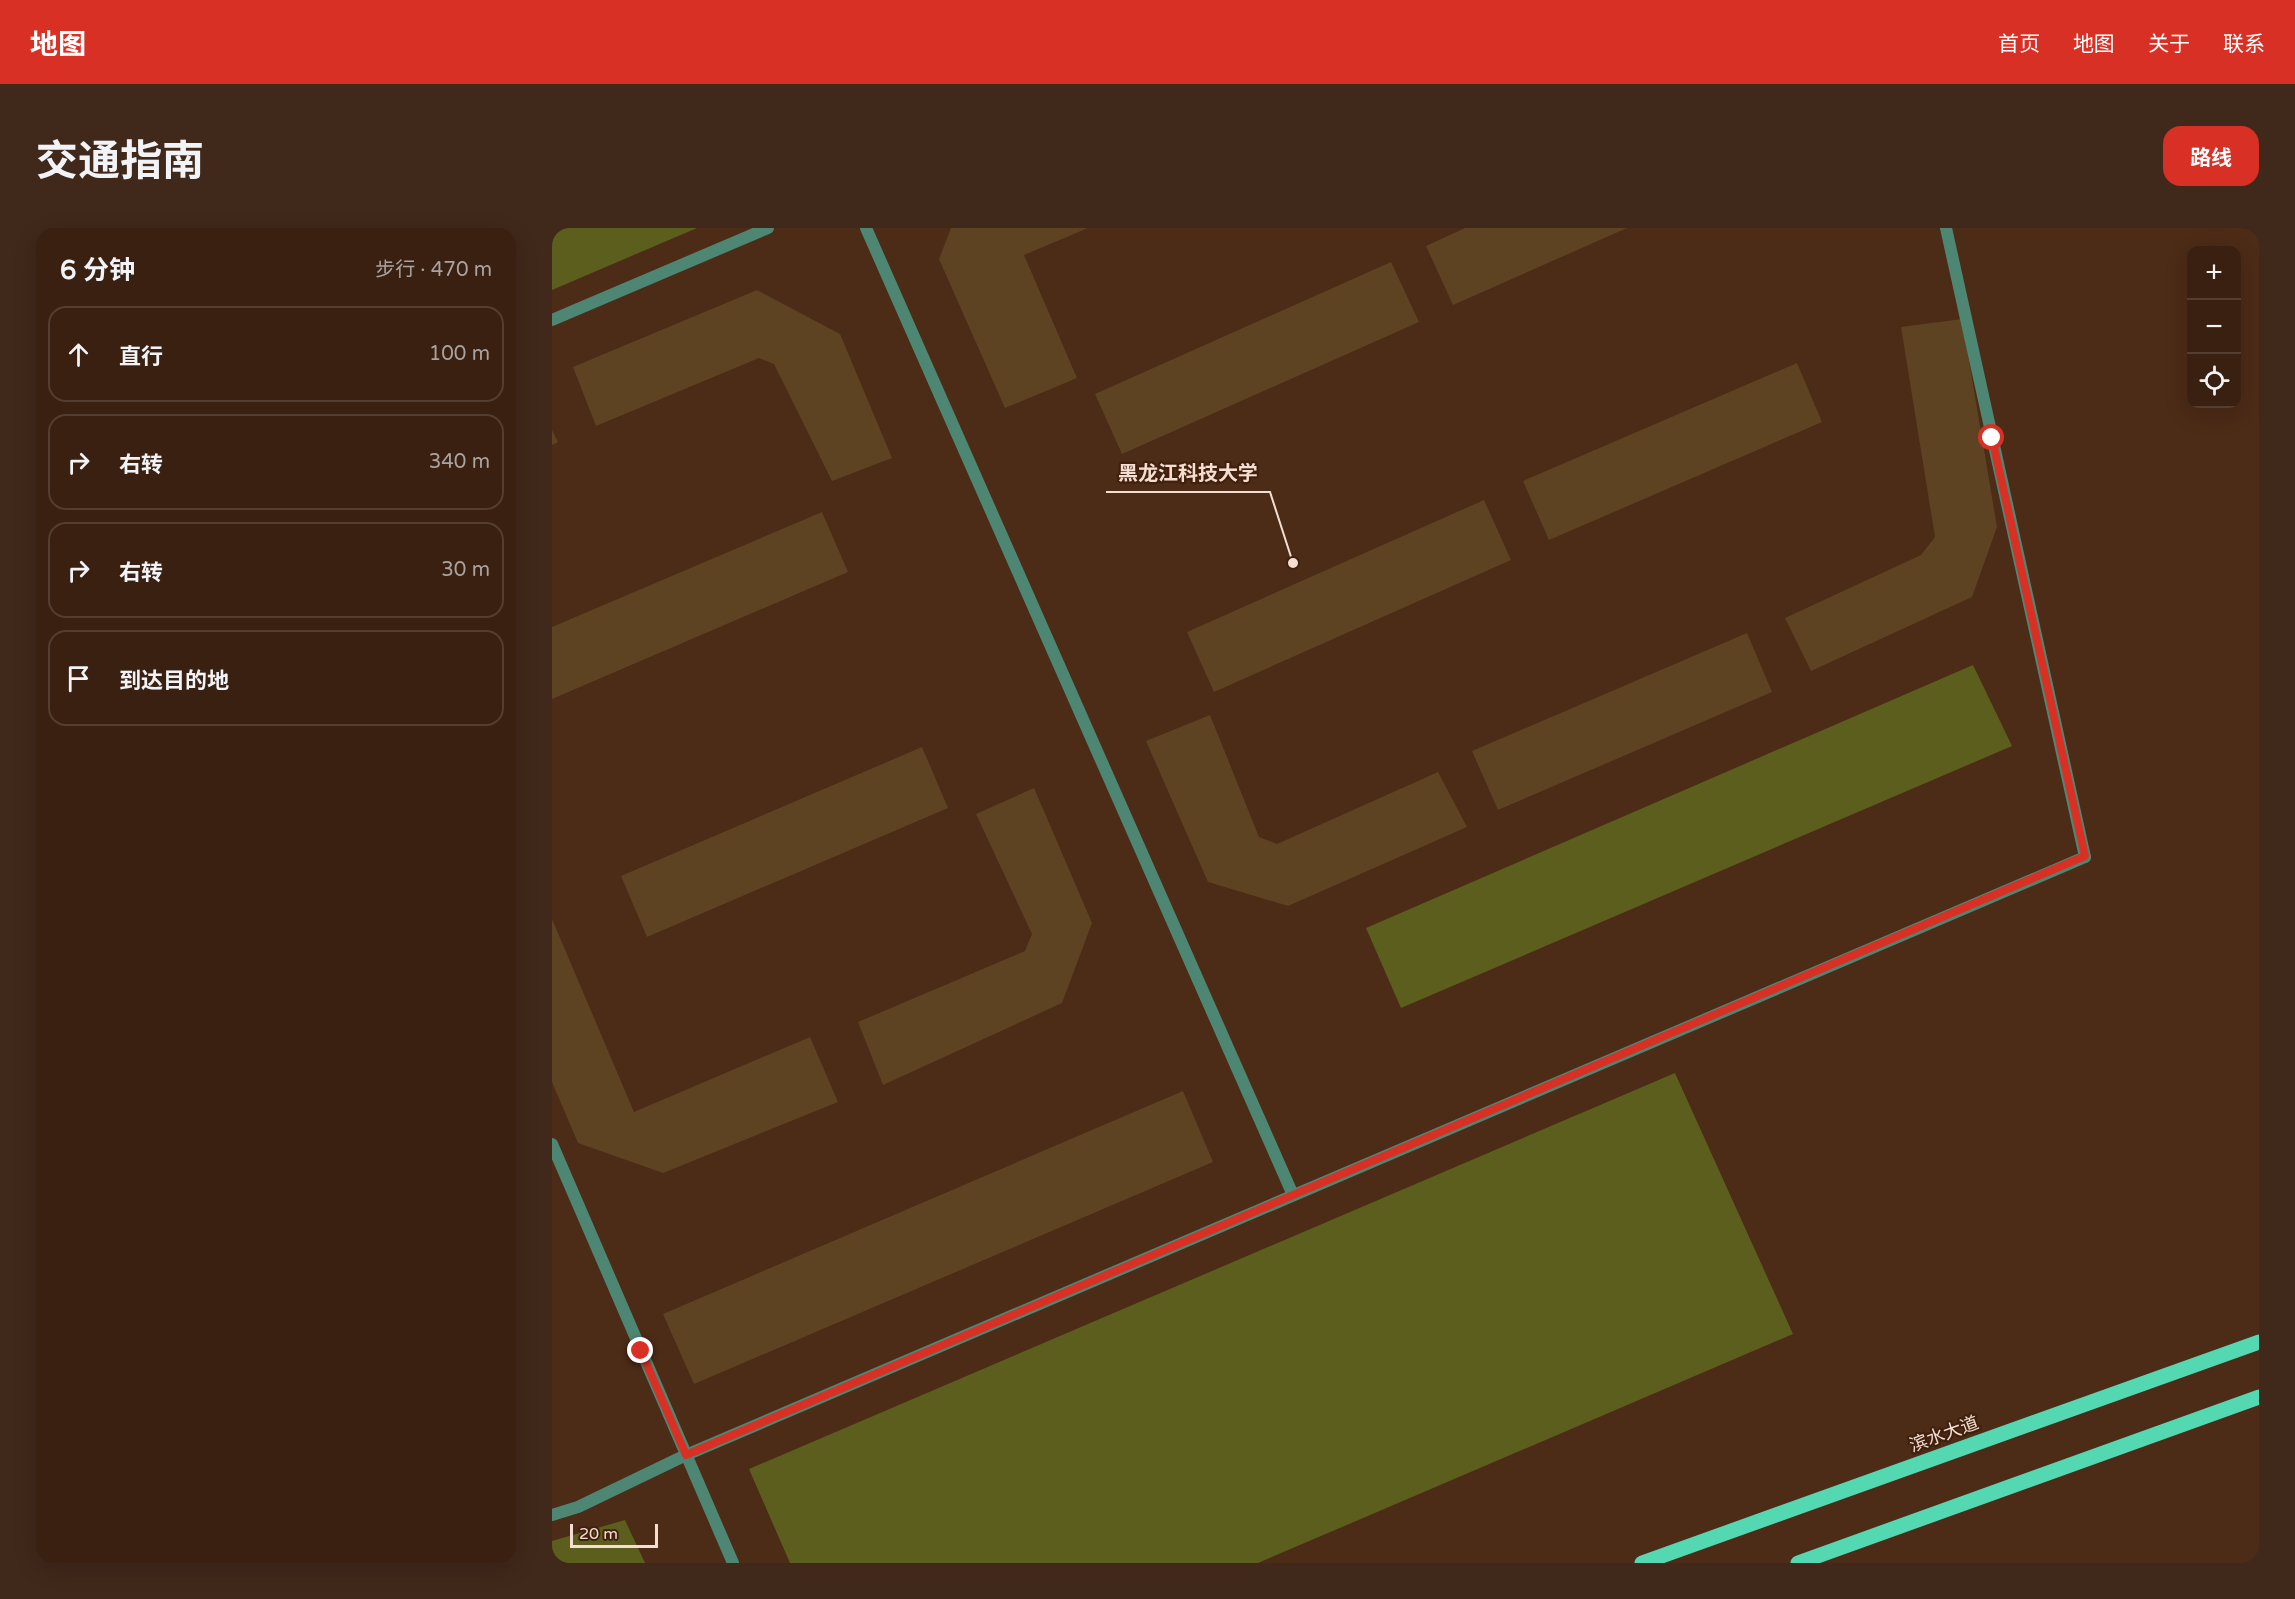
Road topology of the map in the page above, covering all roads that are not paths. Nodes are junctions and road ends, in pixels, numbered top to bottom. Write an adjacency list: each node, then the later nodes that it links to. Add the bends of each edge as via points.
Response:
1 (768, 228): 4 (street)
2 (866, 228): 6 (street)
3 (1946, 228): 6 (street, via 2085,856)
4 (552, 320)
5 (552, 1144): 9 (street)
6 (1293, 1195): 9 (street)
7 (2259, 1342): 12 (main road, 滨水大道)
8 (2259, 1397): 13 (main road)
9 (686, 1455): 10 (street, via 578,1507); 11 (street)
10 (552, 1515)
11 (733, 1563)
12 (1642, 1563)
13 (1798, 1563)

